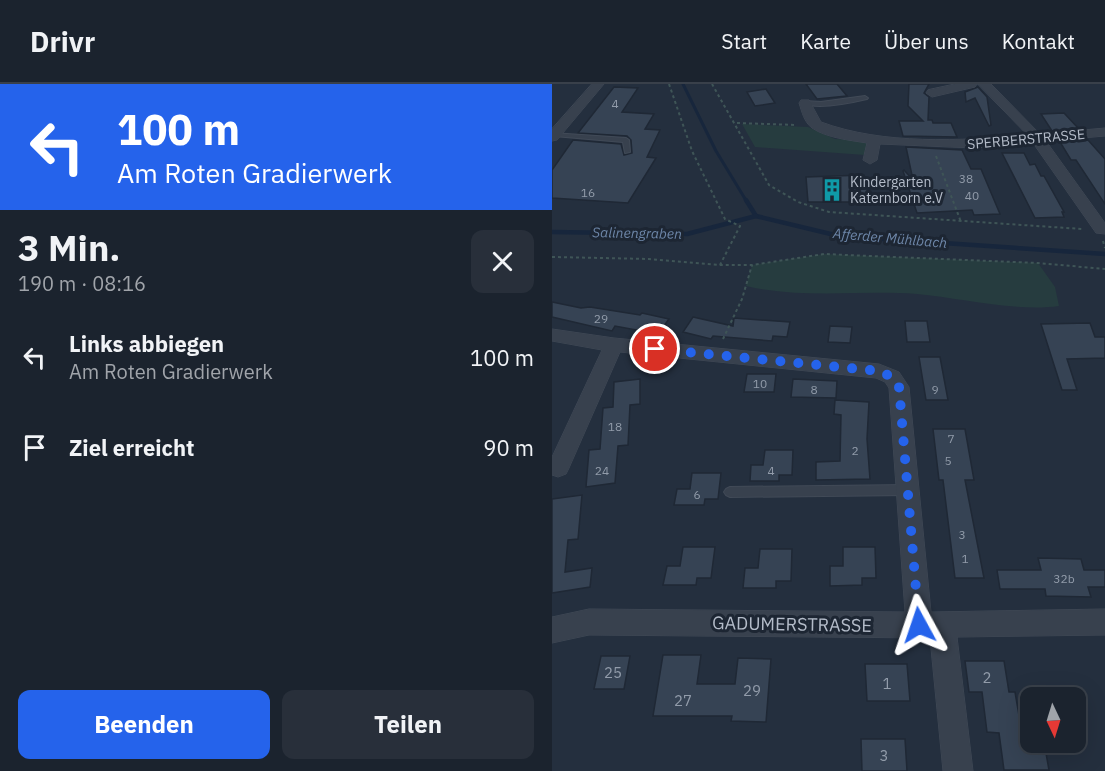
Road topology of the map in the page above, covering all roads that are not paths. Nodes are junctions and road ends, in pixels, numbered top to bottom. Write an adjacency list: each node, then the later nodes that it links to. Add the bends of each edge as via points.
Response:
1 (598, 84): 8 (street)
2 (971, 84): 4 (street)
3 (984, 84): 9 (street, via 1008,105)
4 (932, 93)
5 (865, 98): 6 (lane)
6 (805, 103): 10 (street, SPERBERSTRASSE, via 816,124 843,135)
7 (1105, 132): 9 (street, SPERBERSTRASSE)
8 (553, 136): 11 (lane, via 626,140)
9 (1035, 139): 10 (street, SPERBERSTRASSE, via 974,144); 13 (street, via 1072,186)
10 (874, 140): 12 (street)
11 (627, 152)
12 (870, 160)
13 (1103, 237)
14 (552, 335): 15 (street)
15 (614, 345): 16 (street); 17 (street, via 879,371 892,377 899,387)
16 (558, 468)
17 (908, 490): 18 (lane); 19 (street)
18 (730, 492)
19 (930, 625): 20 (street, GADUMERSTRASSE); 21 (street, GADUMERSTRASSE, via 589,622); 22 (street)
20 (1103, 628)
21 (552, 630)
22 (958, 771)

